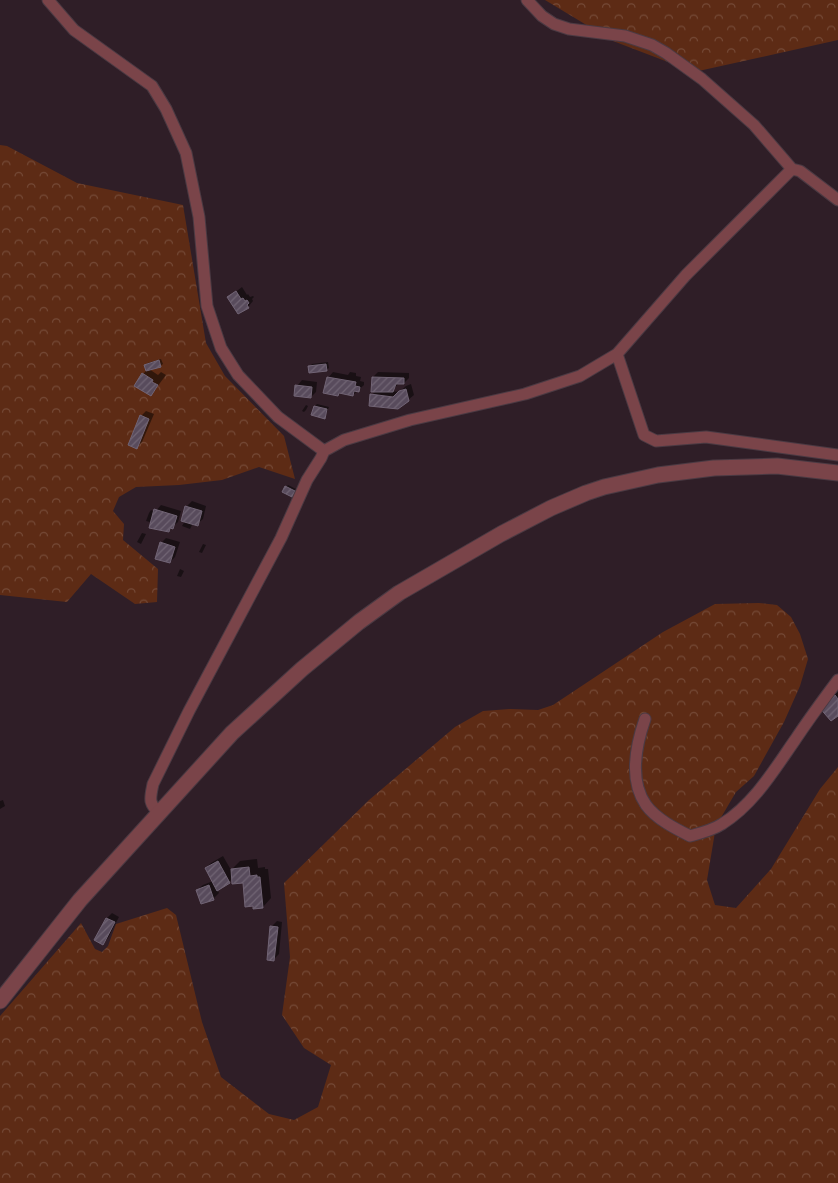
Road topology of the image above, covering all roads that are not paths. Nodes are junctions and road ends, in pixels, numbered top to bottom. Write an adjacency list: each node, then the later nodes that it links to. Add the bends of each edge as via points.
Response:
1 (48, 0): 6 (street, via 74,30 152,86 186,153 199,218 207,306 221,348 238,375 278,417)
2 (527, 0): 3 (street, via 554,24 625,36 666,53 702,79 754,125)
3 (792, 169): 4 (street, via 800,171); 5 (street, via 686,275)
4 (838, 200)
5 (617, 354): 6 (street, via 580,376 525,394 410,420 344,440); 7 (street, via 644,435 656,440 706,437)
6 (324, 451): 11 (street, via 153,784 151,806)
7 (838, 455)
8 (838, 473): 11 (street, via 777,466 714,468 658,475 604,487 551,508 399,593 359,622 232,734)
9 (838, 680): 10 (street, via 743,809 722,825 690,836 646,805 636,782 636,757)
10 (645, 719)
11 (160, 814): 12 (street, via 80,900)
12 (0, 1001)

